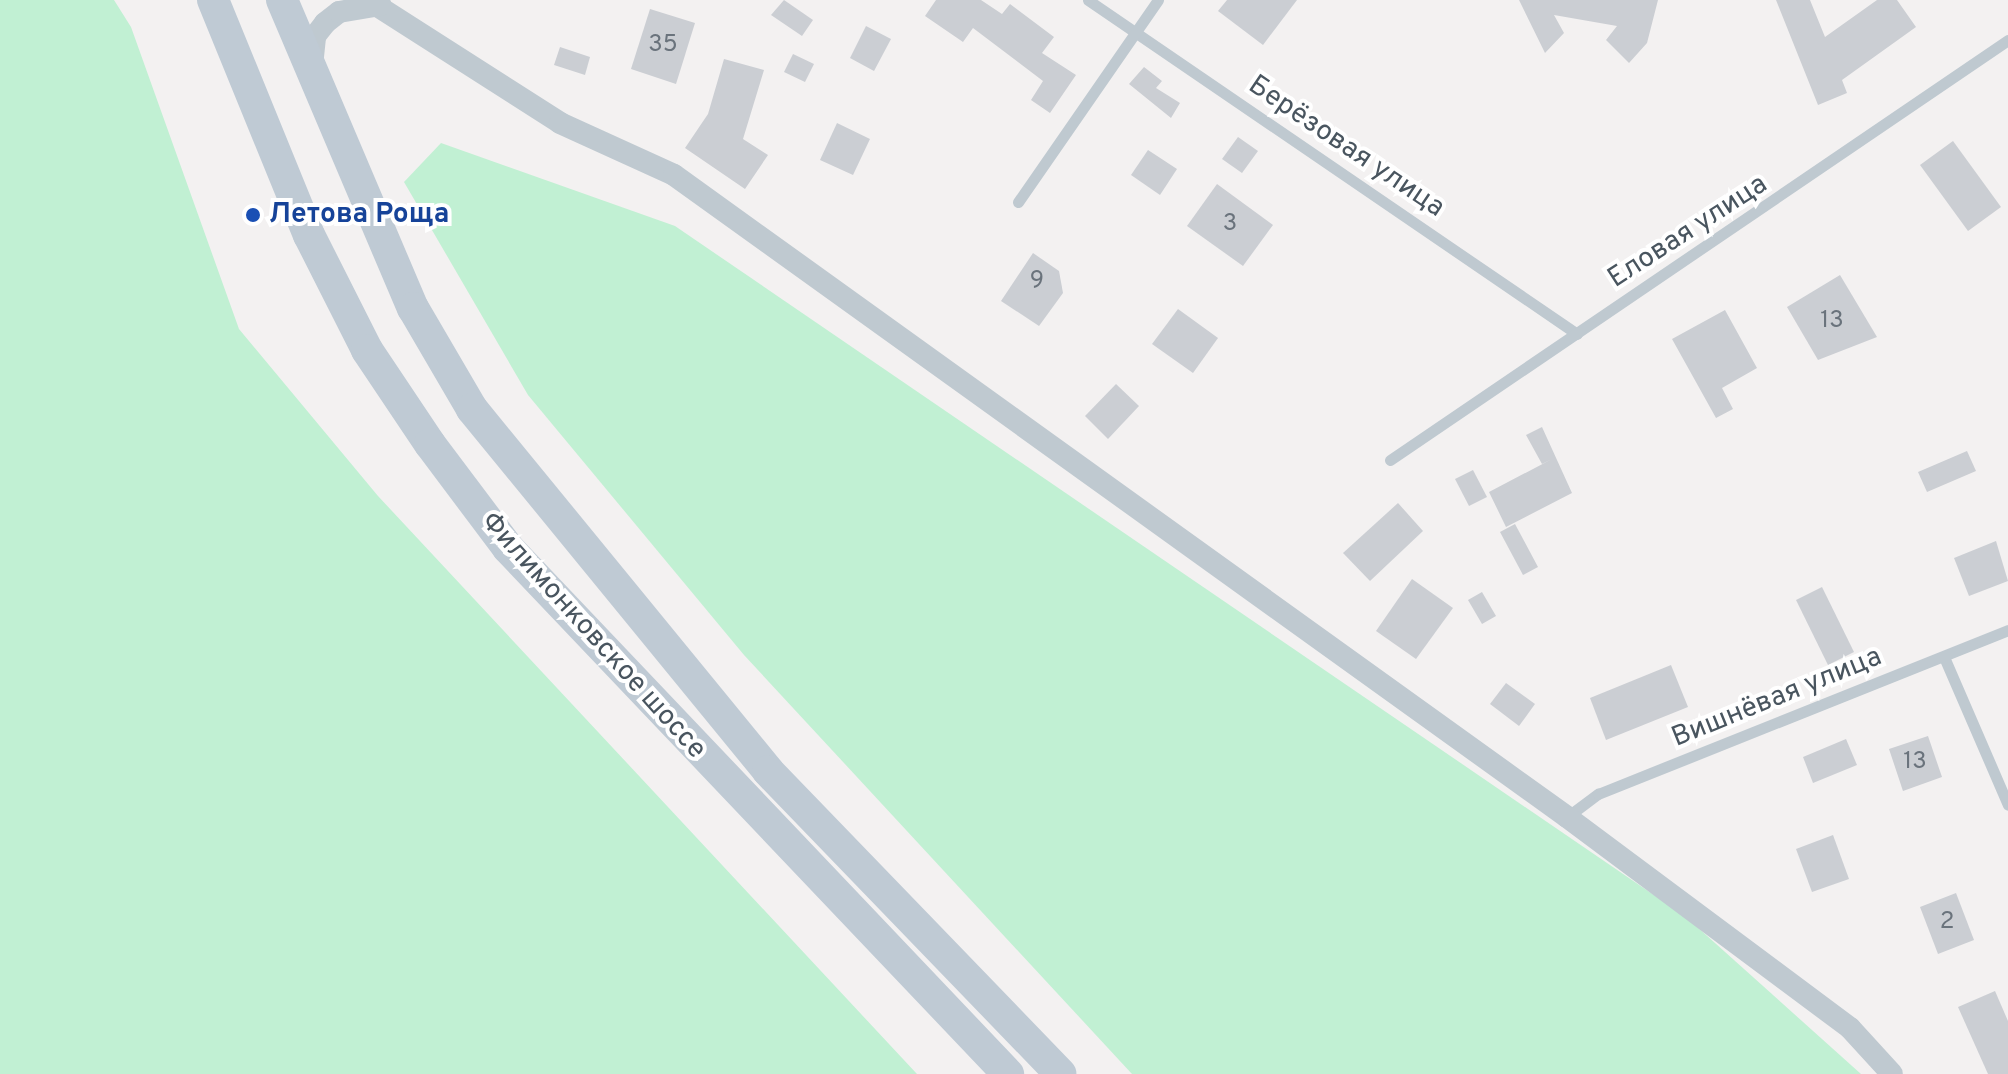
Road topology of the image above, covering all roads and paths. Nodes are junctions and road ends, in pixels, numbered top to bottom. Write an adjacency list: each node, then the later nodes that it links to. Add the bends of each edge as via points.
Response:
1 (213, 0): 16 (main road, Филимонковское шоссе, via 309,235 367,350 430,444 508,548)
2 (282, 0): 8 (main road, Филимонковское шоссе)
3 (1088, 0): 6 (lane, Берёзовая улица)
4 (1158, 0): 6 (lane)
5 (374, 3): 8 (street, via 339,12 325,23 315,36); 15 (street, via 560,123 674,175)
6 (1135, 32): 9 (lane); 10 (lane, Берёзовая улица)
7 (2008, 40): 10 (lane, Еловая улица)
8 (312, 81): 17 (main road, Филимонковское шоссе, via 413,308 472,409 768,771)
9 (1018, 202)
10 (1577, 334): 11 (lane, Еловая улица)
11 (1390, 460)
12 (2008, 630): 13 (lane, Вишнёвая улица)
13 (1944, 657): 14 (lane); 15 (lane, Вишнёвая улица, via 1598,794)
14 (2008, 805)
15 (1567, 817): 18 (street, via 1850,1028)
16 (1008, 1074)
17 (1061, 1074)
18 (1892, 1074)

